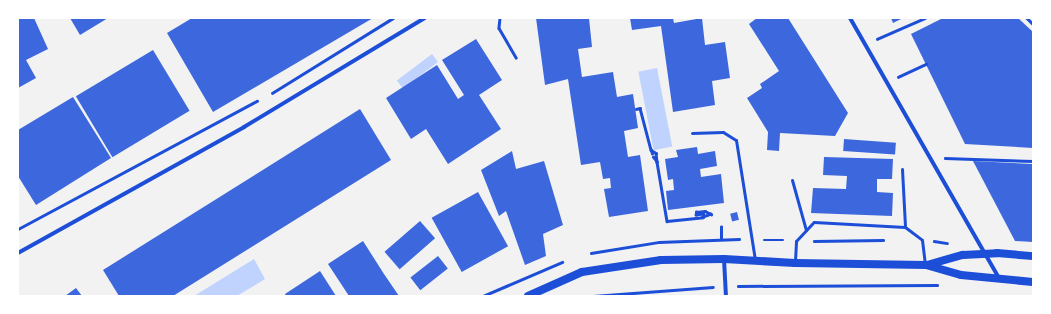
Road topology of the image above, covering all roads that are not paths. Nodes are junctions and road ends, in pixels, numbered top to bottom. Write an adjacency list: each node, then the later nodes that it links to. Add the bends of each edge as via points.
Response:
1 (424, 18): 8 (street, via 244,127)
2 (850, 18): 9 (street)
3 (692, 133): 12 (lane, via 723,132 736,140)
4 (902, 169): 6 (lane)
5 (792, 180): 7 (lane)
6 (905, 226): 7 (lane, via 814,222); 14 (lane, via 922,240)
7 (806, 230): 13 (lane, via 796,240)
8 (18, 253)
9 (986, 253): 10 (main road); 14 (main road, via 963,255); 15 (street)
10 (1033, 256)
11 (724, 259): 12 (main road); 17 (main road, via 661,260 582,272); 18 (street)
12 (755, 261): 13 (main road)
13 (795, 263): 14 (main road)
14 (926, 265): 15 (main road, via 961,275)
15 (999, 279): 16 (main road)
16 (1033, 282)
17 (528, 296)
18 (726, 296)

